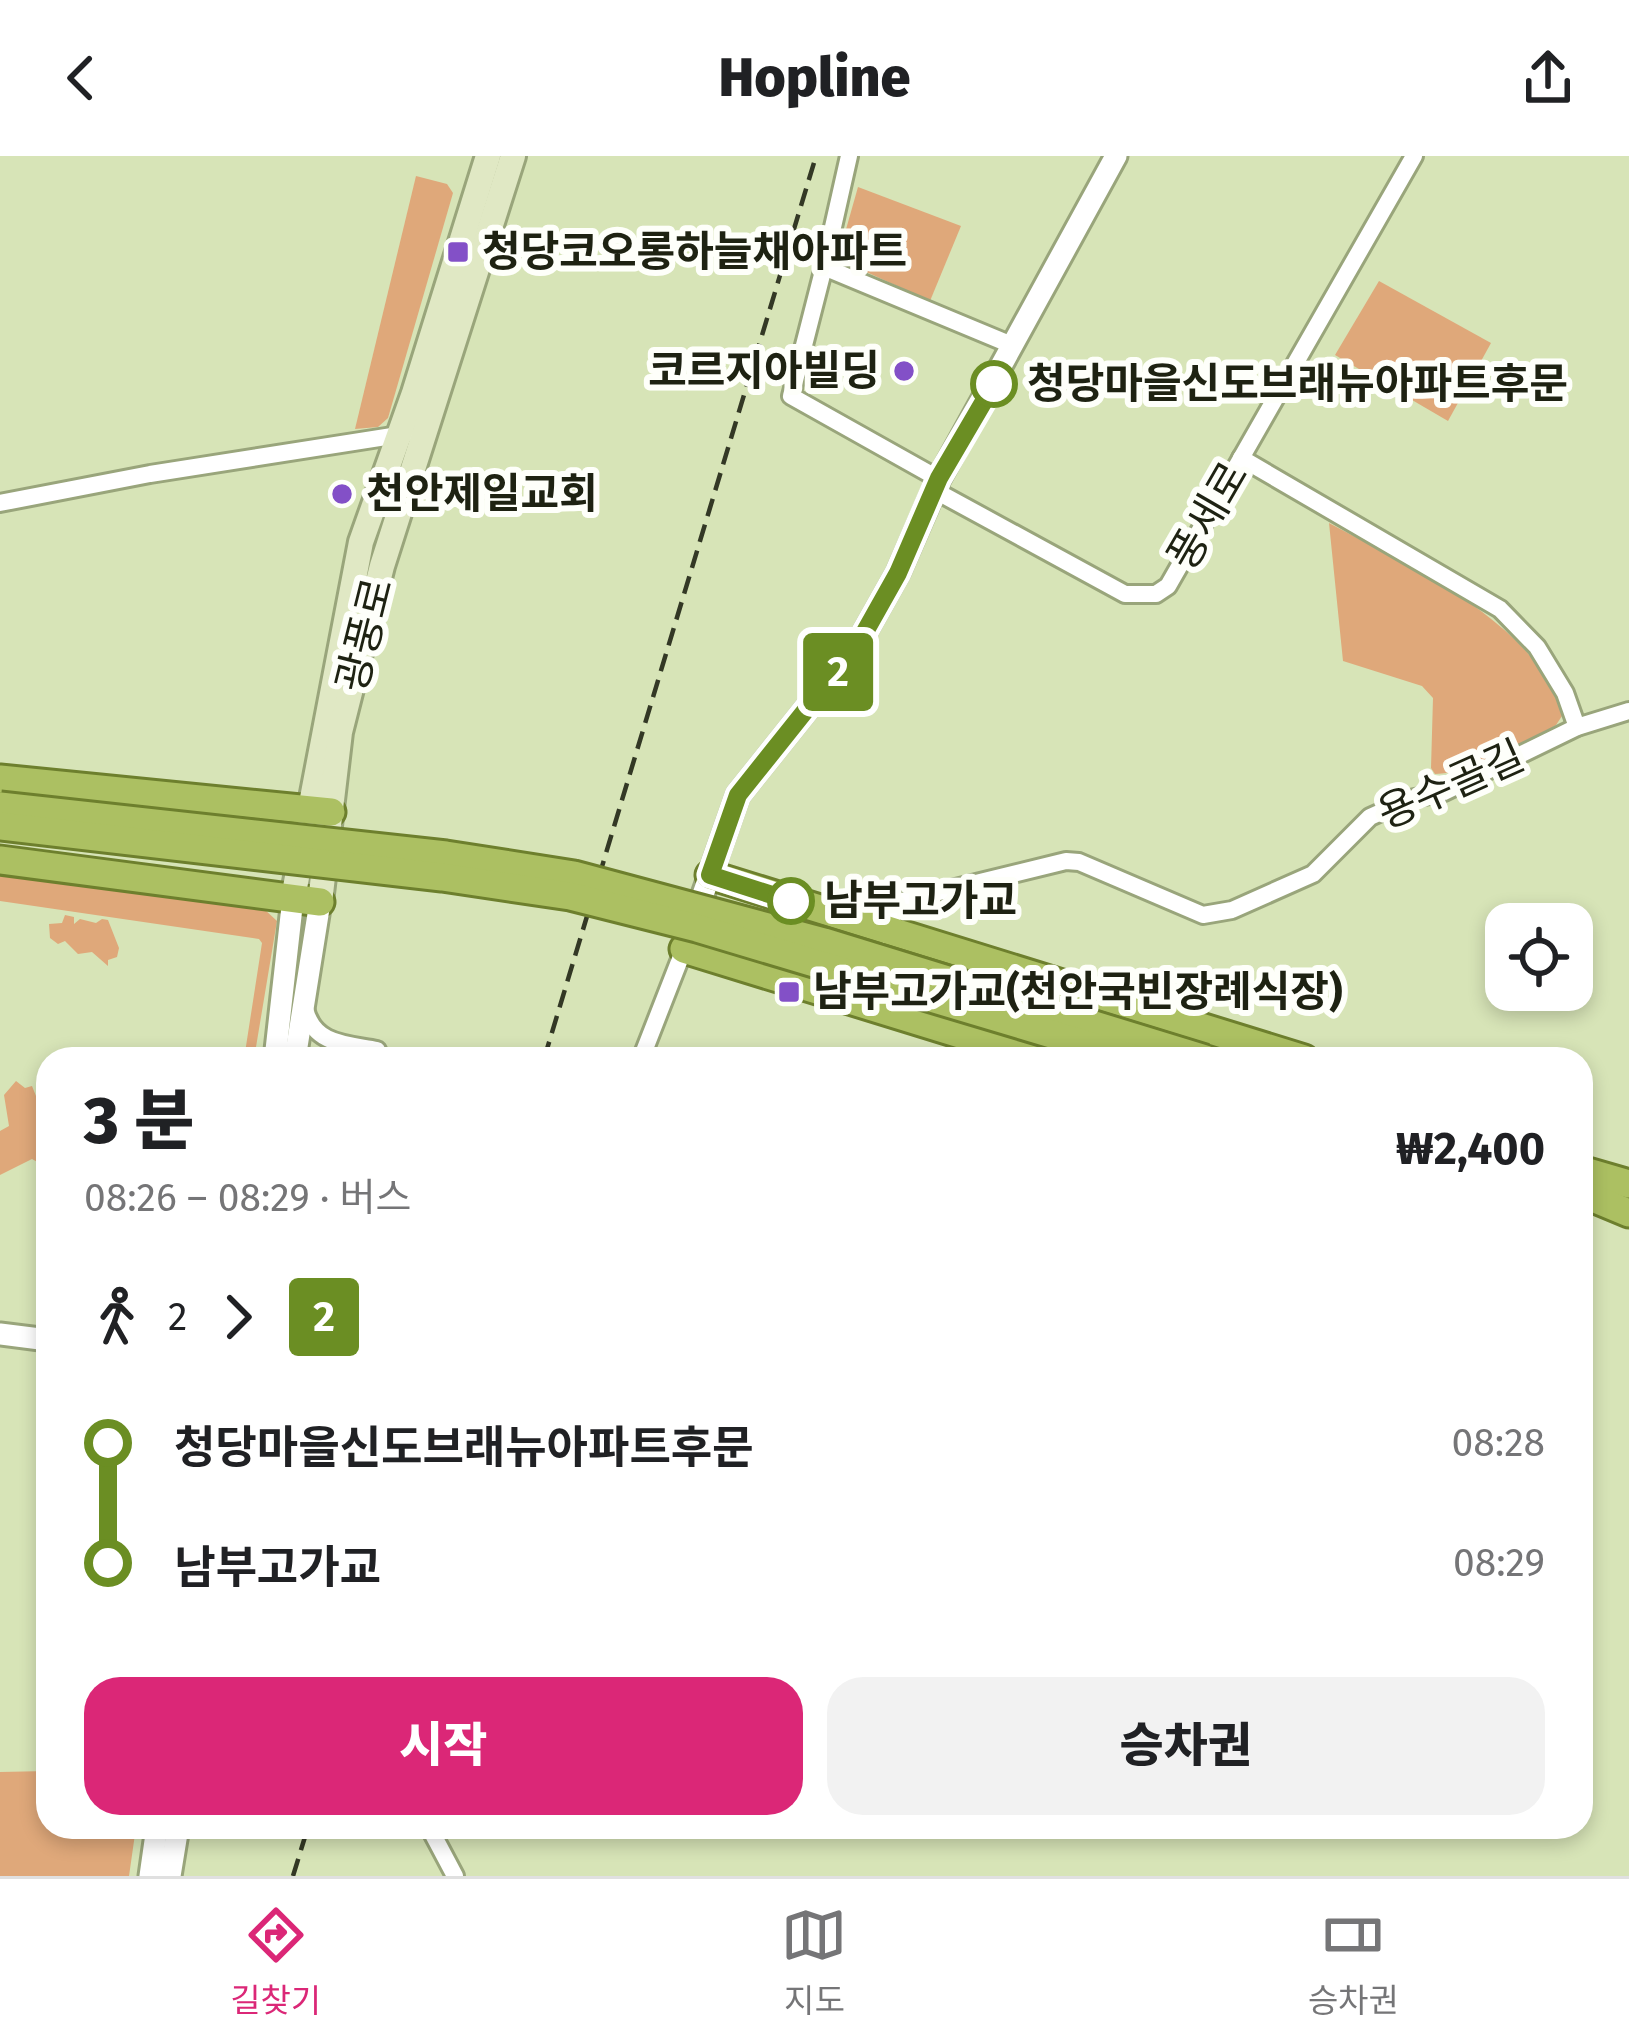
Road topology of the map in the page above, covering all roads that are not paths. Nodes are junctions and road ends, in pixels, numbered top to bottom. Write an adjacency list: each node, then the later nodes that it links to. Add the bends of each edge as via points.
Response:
1 (488, 156): 8 (main road, 광풍로)
2 (513, 156): 8 (main road, 광풍로)
3 (849, 156): 6 (street)
4 (1116, 156): 7 (street)
5 (1414, 156): 9 (street, 풍세로)
6 (824, 267): 7 (street); 10 (street, via 791,396)
7 (1014, 346): 10 (street)
8 (410, 435): 11 (street); 16 (main road, 광풍로)
9 (1241, 458): 10 (street, 풍세로, via 1168,586 1142,597 1125,595); 13 (street, 용수골길, via 1500,609 1537,647)
10 (937, 484): 19 (street, via 857,646 738,795)
11 (0, 503)
12 (1629, 711): 13 (street, 용수골길)
13 (1577, 728): 21 (street, 용수골길, via 1444,793 1370,817 1312,874 1232,910 1203,915 1066,861 898,902)
14 (0, 779): 16 (highway)
15 (0, 806): 33 (highway, bridge, via 574,875)
16 (320, 811): 20 (main road, 광풍로)
17 (0, 826): 32 (highway, bridge, via 570,896)
18 (0, 860): 20 (highway)
19 (710, 875): 21 (highway); 22 (street)
20 (307, 900): 23 (street, 광풍로); 26 (street, 광풍로)
21 (887, 930): 24 (street, 용수골길); 34 (highway)
22 (684, 950): 24 (highway); 30 (street)
23 (303, 1001): 25 (street); 27 (street, 광풍로)
24 (861, 1004): 31 (highway)
25 (324, 1039): 28 (street); 29 (street)
26 (277, 1047)
27 (297, 1047)
28 (313, 1047)
29 (363, 1047)
30 (645, 1047)
31 (1002, 1047)
32 (1095, 1047)
33 (1166, 1047)
34 (1265, 1047)
35 (1593, 1182): 36 (highway)
36 (1629, 1182)
37 (1593, 1188): 38 (highway)
38 (1629, 1210)
39 (0, 1334): 40 (street)
40 (36, 1338)
41 (155, 1839): 44 (street)
42 (176, 1839): 45 (street)
43 (435, 1839): 46 (street)
44 (149, 1876)
45 (170, 1876)
46 (454, 1876)

